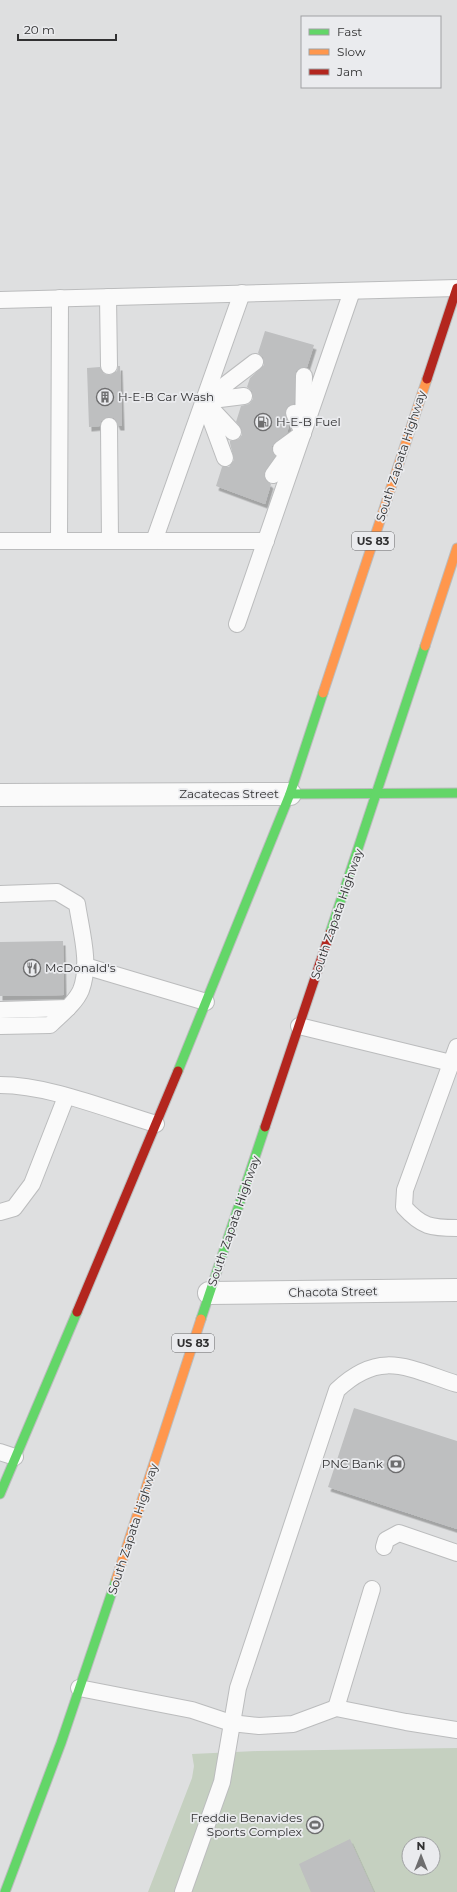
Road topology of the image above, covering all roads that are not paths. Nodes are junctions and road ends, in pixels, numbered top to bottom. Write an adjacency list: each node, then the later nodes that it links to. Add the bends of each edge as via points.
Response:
1 (457, 288): 2 (lane); 29 (main road, South Zapata Highway / US 83)
2 (352, 291): 3 (lane); 15 (lane)
3 (242, 293): 4 (lane); 11 (lane)
4 (108, 297): 5 (lane); 8 (lane)
5 (60, 298): 6 (lane); 20 (lane)
6 (0, 300)
7 (255, 362): 11 (lane)
8 (109, 366)
9 (304, 376): 15 (lane)
10 (244, 396): 11 (lane)
11 (204, 401): 14 (lane); 17 (lane); 21 (lane)
12 (294, 412): 15 (lane)
13 (109, 426): 23 (lane)
14 (233, 432)
15 (303, 433): 16 (lane); 18 (lane); 22 (lane)
16 (281, 449)
17 (225, 458)
18 (273, 475)
19 (0, 541): 20 (lane)
20 (59, 541): 23 (lane)
21 (154, 541): 22 (lane); 23 (lane)
22 (266, 541): 26 (lane)
23 (110, 542)
24 (457, 548): 25 (main road, South Zapata Highway / US 83)
25 (455, 564): 27 (main road, South Zapata Highway / US 83)
26 (237, 624)
27 (377, 793): 28 (main road, Zacatecas Street); 29 (main road, Zacatecas Street); 37 (main road, South Zapata Highway / US 83)
28 (457, 793)
29 (290, 794): 30 (street, Zacatecas Street); 33 (main road, South Zapata Highway / US 83)
30 (0, 795)
31 (0, 894): 32 (lane, via 57,892 77,904)
32 (85, 966): 33 (lane); 34 (lane, via 80,990)
33 (206, 1002): 42 (main road, South Zapata Highway / US 83)
34 (68, 1008): 35 (lane); 36 (lane, via 50,1025)
35 (0, 1010)
36 (0, 1026)
37 (299, 1026): 39 (lane); 46 (main road, South Zapata Highway / US 83)
38 (457, 1047): 39 (lane)
39 (454, 1063): 44 (lane, via 405,1190 404,1207 416,1221 437,1228)
40 (0, 1084): 41 (lane, via 17,1085)
41 (66, 1097): 42 (lane); 43 (lane, via 32,1184 14,1208)
42 (156, 1124): 49 (main road, South Zapata Highway / US 83)
43 (0, 1212)
44 (457, 1228)
45 (457, 1290): 46 (street, Chacota Street)
46 (209, 1293): 54 (main road, South Zapata Highway / US 83)
47 (457, 1384): 56 (lane, via 394,1365 375,1365 352,1377 338,1390 238,1688)
48 (0, 1452): 49 (lane)
49 (15, 1458): 50 (main road, South Zapata Highway / US 83)
50 (0, 1494)
51 (384, 1547): 52 (lane, via 386,1540 399,1533)
52 (457, 1552)
53 (372, 1589): 55 (lane)
54 (80, 1688): 56 (lane, via 192,1710); 58 (main road, South Zapata Highway / US 83, via 43,1797)
55 (336, 1708): 56 (lane, via 293,1724 259,1726); 57 (lane)
56 (231, 1723): 59 (lane, via 222,1782)
57 (457, 1730)
58 (5, 1892)
59 (183, 1892)

